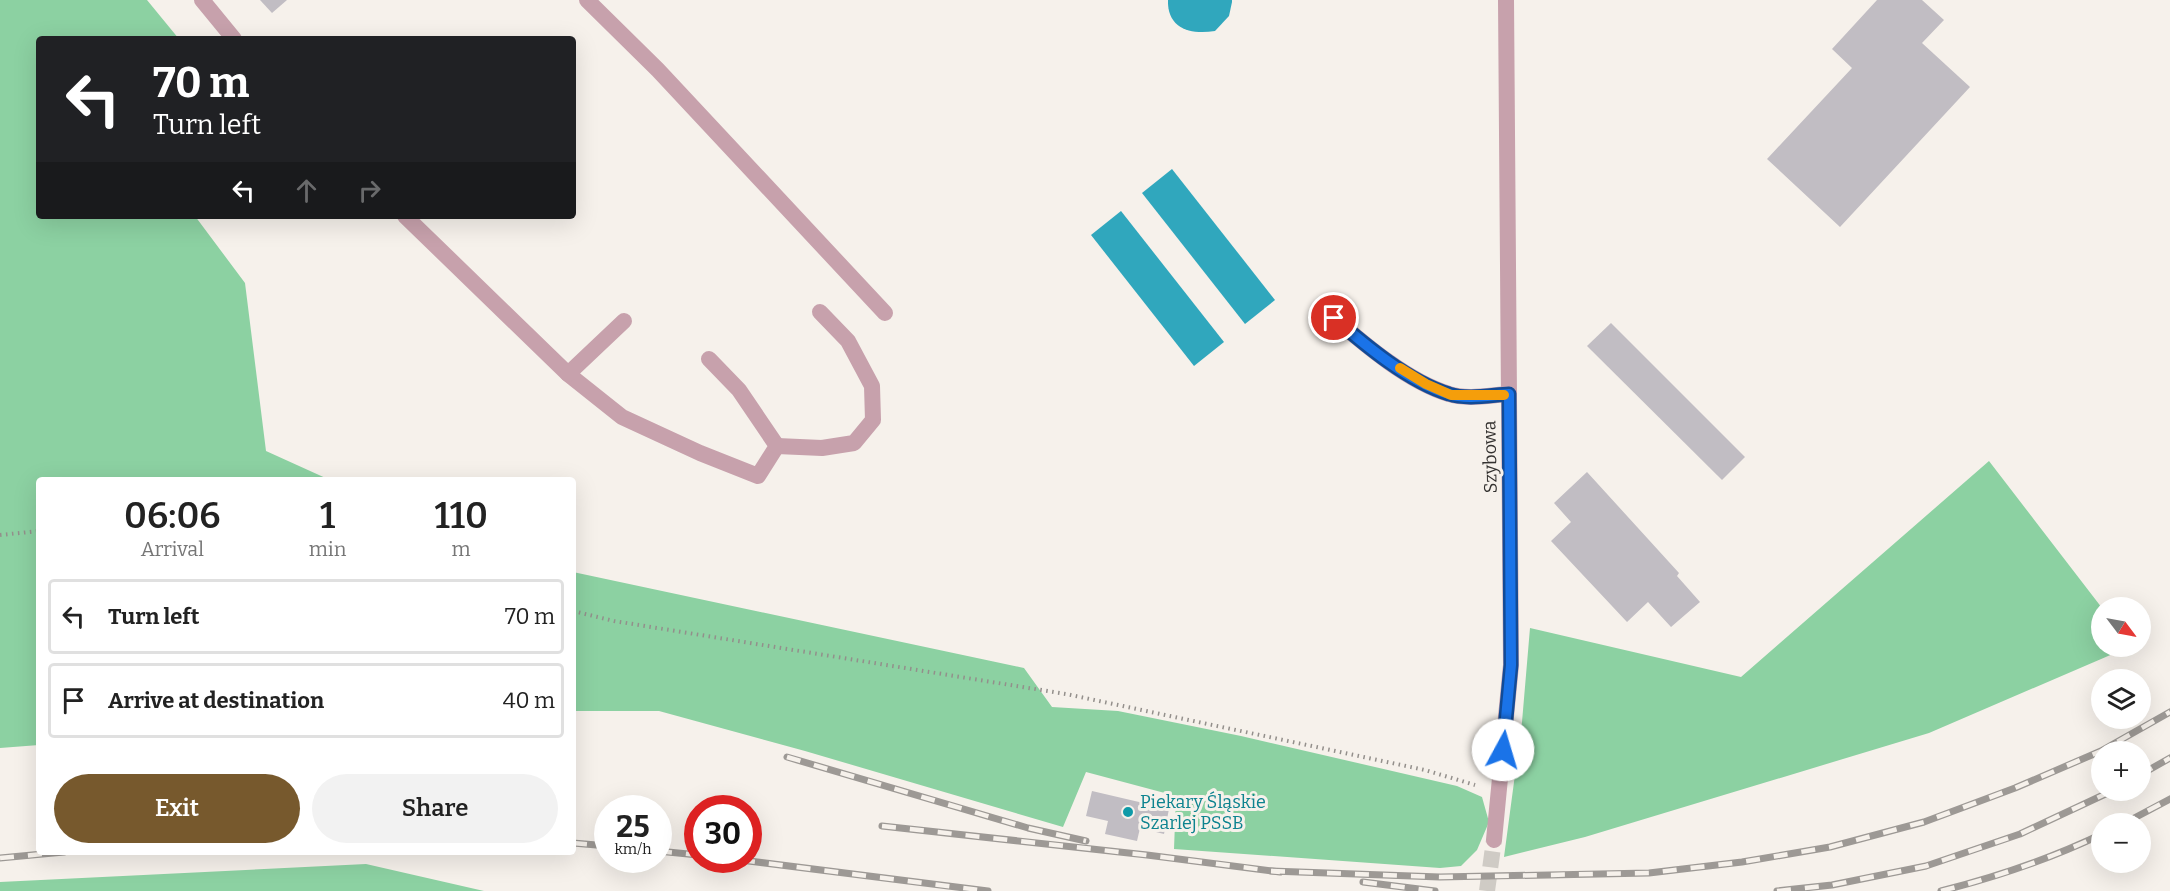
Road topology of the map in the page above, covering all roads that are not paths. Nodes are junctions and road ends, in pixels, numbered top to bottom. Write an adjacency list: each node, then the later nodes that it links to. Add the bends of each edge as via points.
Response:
1 (202, 0): 4 (street)
2 (588, 0): 7 (street)
3 (1506, 0): 12 (street, Szybowa)
4 (232, 36)
5 (408, 219): 11 (street)
6 (820, 312): 13 (street, via 848,341 872,386 873,420 854,443 822,448)
7 (885, 313)
8 (1334, 318): 12 (street, via 1368,347 1451,395)
9 (624, 321): 11 (street)
10 (709, 359): 13 (street, via 739,390)
11 (568, 374): 13 (street, via 622,417 758,476)
12 (1509, 394): 14 (street, Szybowa, via 1511,665)
13 (777, 446)
14 (1494, 840)

